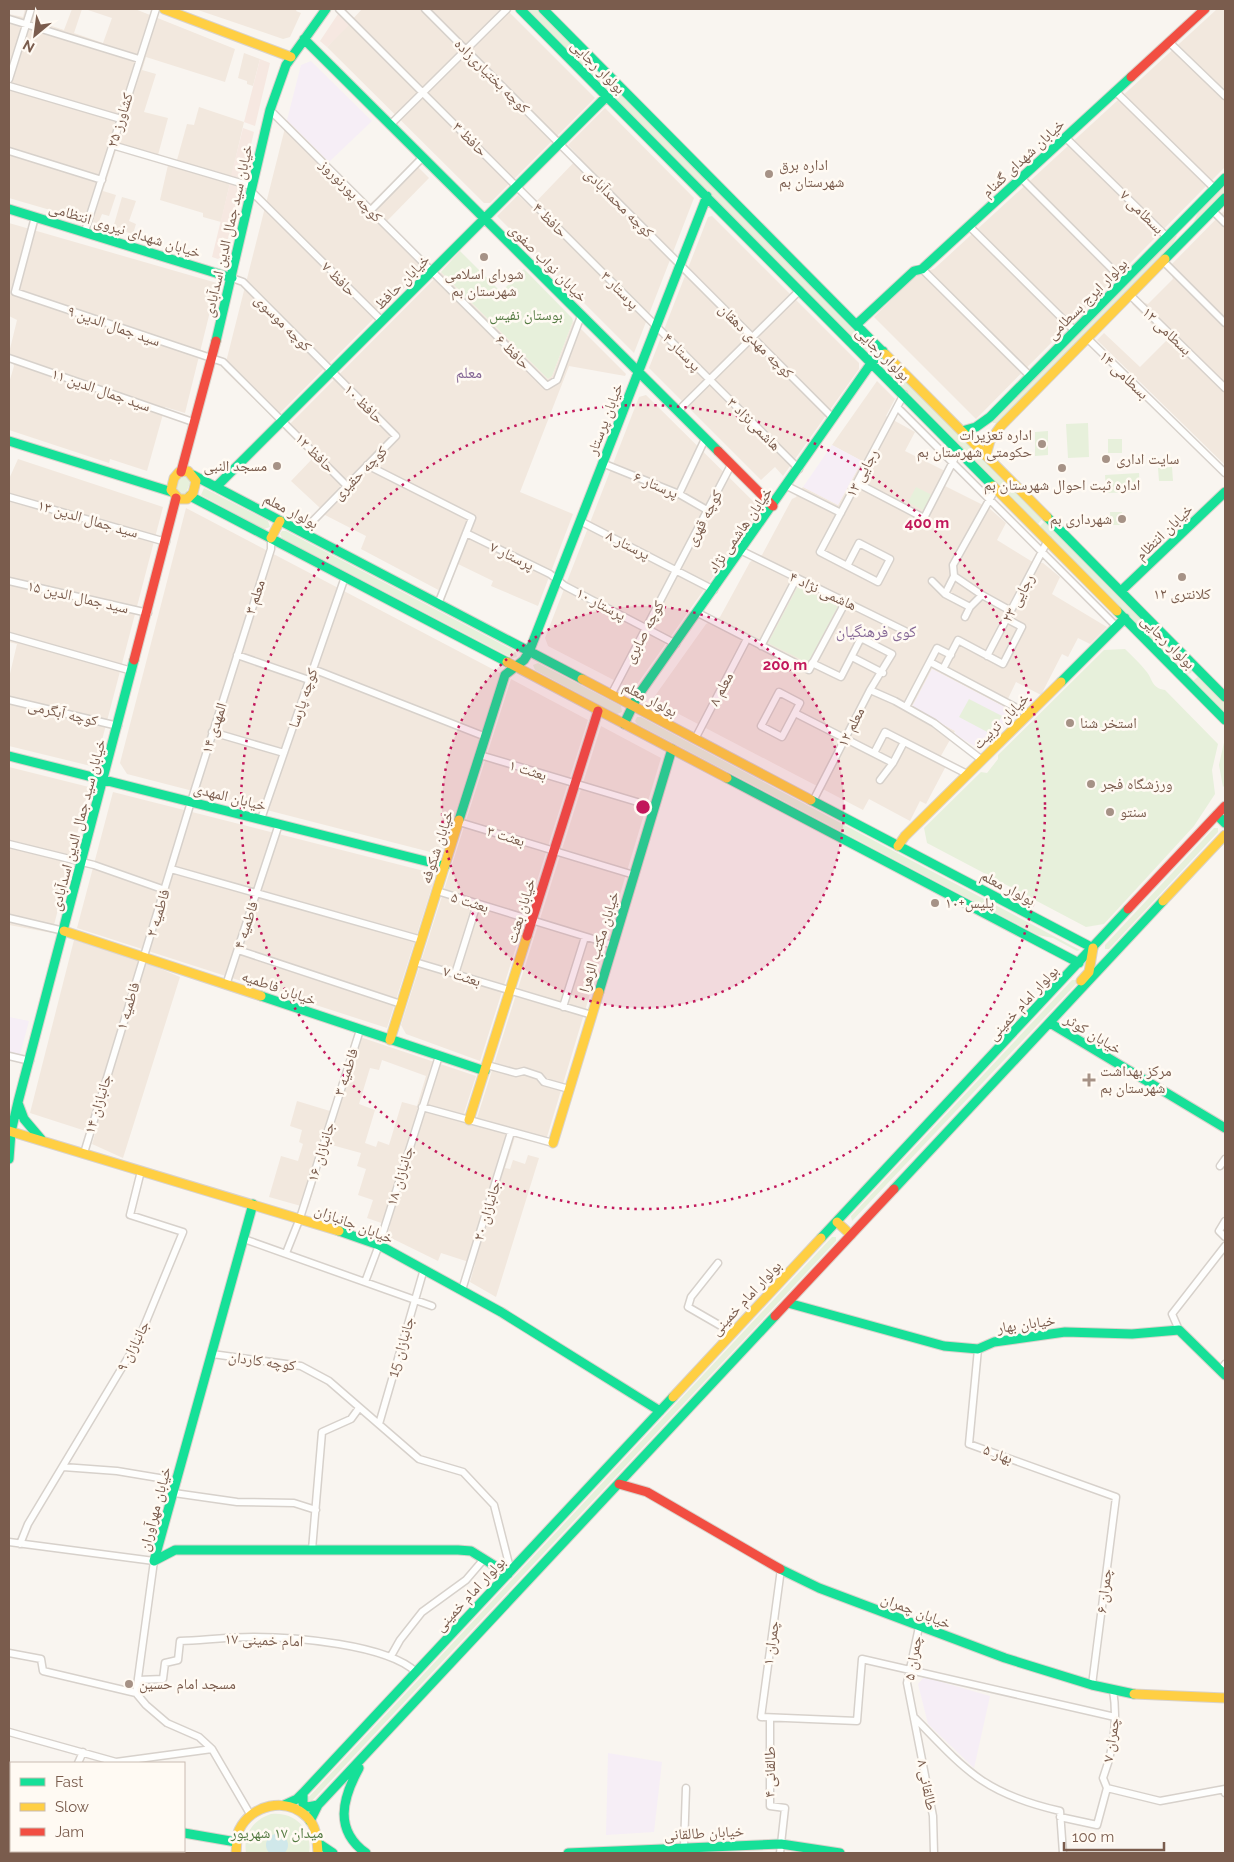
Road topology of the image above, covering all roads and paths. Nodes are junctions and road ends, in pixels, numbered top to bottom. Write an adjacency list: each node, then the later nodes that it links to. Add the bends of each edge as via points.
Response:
1 (31, 9): 12 (street)
2 (156, 9): 17 (street, کشاورز ۲۵)
3 (164, 9): 16 (main road)
4 (326, 9): 13 (main road, خیابان سید جمال الدین اسدآبادی)
5 (340, 9): 21 (street, حافظ ۳)
6 (425, 9): 15 (street, کوچه بختیاری‌زاده)
7 (507, 9): 15 (street)
8 (520, 9): 22 (main road, بولوار رجایی)
9 (543, 9): 27 (main road, بولوار رجایی)
10 (1205, 9): 14 (main road, خیابان شهدای گمنام)
11 (9, 19): 12 (street)
12 (26, 23): 17 (street); 18 (street)
13 (304, 39): 16 (main road, خیابان سید جمال الدین اسدآبادی); 26 (main road, خیابان نواب صفوی)
14 (1169, 42): 20 (main road, خیابان شهدای گمنام); 23 (street)
15 (466, 50): 21 (street); 29 (street, کوچه بختیاری‌زاده)
16 (291, 57): 24 (main road, خیابان سید جمال الدین اسدآبادی)
17 (140, 60): 25 (street, کشاورز ۲۵)
18 (9, 79)
19 (9, 86): 25 (street)
20 (1115, 91): 28 (main road, خیابان شهدای گمنام); 39 (street)
21 (423, 92): 26 (street); 37 (street, حافظ ۳)
22 (607, 96): 29 (main road, خیابان حافظ); 31 (main road, بولوار رجایی)
23 (1225, 96)
24 (270, 110): 38 (main road, خیابان سید جمال الدین اسدآبادی); 43 (street, کوچه پورنوروز)
25 (121, 119): 30 (street, کشاورز ۲۵)
26 (390, 125): 33 (main road, خیابان نواب صفوی)
27 (669, 135): 31 (main road); 65 (main road, بولوار رجایی)
28 (1065, 137): 34 (main road, خیابان شهدای گمنام); 52 (street, بسطامی ۷)
29 (559, 144): 37 (main road, خیابان حافظ); 55 (street, کوچه محمدآبادی)
30 (112, 146): 36 (street, کشاورز ۲۵); 38 (street)
31 (658, 147): 40 (main road, بولوار رجایی)
32 (9, 151): 36 (street)
33 (423, 157): 43 (street); 46 (main road, خیابان نواب صفوی)
34 (1020, 178): 49 (main road, خیابان شهدای گمنام); 59 (street)
35 (1225, 178): 39 (main road, بولوار ایرج بسطامی)
36 (102, 180): 50 (street, کشاورز ۲۵)
37 (516, 186): 46 (main road, خیابان حافظ); 53 (street, حافظ ۴)
38 (251, 188): 58 (main road, خیابان سید جمال الدین اسدآبادی); 63 (street, حافظ ۷)
39 (1215, 189): 48 (main road, بولوار ایرج بسطامی)
40 (707, 196): 55 (main road, خیابان پرستار); 60 (main road, بولوار رجایی)
41 (1225, 198): 44 (main road, بولوار ایرج بسطامی)
42 (9, 209): 45 (main road, خیابان شهدای نیروی انتظامی)
43 (370, 210): 57 (street, کوچه پورنوروز)
44 (1213, 211): 47 (street); 51 (main road, بولوار ایرج بسطامی)
45 (35, 217): 50 (main road, خیابان شهدای نیروی انتظامی); 72 (street, سید جمال الدین ۹, via 15,292)
46 (484, 219): 57 (main road, خیابان حافظ); 62 (main road, خیابان نواب صفوی)
47 (1225, 223)
48 (1180, 225): 51 (main road); 52 (main road, بولوار ایرج بسطامی)
49 (969, 226): 56 (main road, خیابان شهدای گمنام); 67 (street)
50 (85, 231): 58 (main road, خیابان شهدای نیروی انتظامی)
51 (1190, 235): 54 (main road, بولوار ایرج بسطامی)
52 (1167, 237): 59 (main road, بولوار ایرج بسطامی)
53 (584, 254): 66 (street, پرستار ۳)
54 (1163, 261): 61 (main road, بولوار ایرج بسطامی); 64 (street)
55 (679, 263): 66 (main road, خیابان پرستار); 68 (street, کوچه مهدی دهقان)
56 (922, 268): 65 (main road, خیابان شهدای گمنام, via 914,271); 76 (street)
57 (432, 271): 62 (street, حافظ ۶, via 547,386 557,380); 63 (main road, خیابان حافظ)
58 (232, 278): 72 (main road, خیابان سید جمال الدین اسدآبادی); 74 (street, کوچه موسوی, via 243,282)
59 (1124, 280): 67 (main road, بولوار ایرج بسطامی)
60 (800, 290): 68 (street); 73 (main road, بولوار رجایی)
61 (1130, 295): 69 (main road, بولوار ایرج بسطامی); 78 (street, بسطامی ۱۲)
62 (582, 316): 75 (main road, خیابان نواب صفوی)
63 (382, 321): 74 (main road, خیابان حافظ)
64 (1225, 323)
65 (857, 324): 70 (main road, بولوار رجایی)
66 (655, 325): 75 (main road, خیابان پرستار); 77 (street, پرستار ۴)
67 (1075, 331): 76 (main road, بولوار ایرج بسطامی)
68 (753, 337): 77 (street); 84 (street, کوچه مهدی دهقان)
69 (1087, 338): 87 (main road, بولوار ایرج بسطامی); 100 (street, بسطامی ۱۴)
70 (883, 351): 73 (main road, خیابان هاشمی نژاد); 88 (main road, بولوار رجایی)
71 (9, 358): 86 (street, سید جمال الدین ۱۱)
72 (212, 359): 79 (street, سید جمال الدین ۹, via 223,362); 86 (main road, خیابان سید جمال الدین اسدآبادی)
73 (870, 365): 80 (main road, بولوار رجایی); 84 (main road, خیابان هاشمی نژاد)
74 (332, 371): 85 (main road, خیابان حافظ); 89 (street, حافظ ۱۰)
75 (638, 372): 82 (main road, خیابان نواب صفوی); 95 (main road, خیابان پرستار)
76 (1030, 376): 83 (main road, بولوار ایرج بسطامی)
77 (710, 380): 82 (street); 98 (street, هاشمی‌نژاد ۳)
78 (1225, 388)
79 (251, 390): 85 (street, حافظ ۱۲)
80 (904, 394): 81 (street, رجایی ۱۳); 92 (main road, بولوار رجایی)
81 (897, 407): 94 (street); 102 (street, رجایی ۱۳)
82 (678, 412): 90 (main road, خیابان نواب صفوی)
83 (990, 417): 87 (main road, via 990,426); 88 (main road, بولوار ایرج بسطامی, via 976,427)
84 (834, 418): 98 (main road, خیابان هاشمی نژاد)
85 (282, 421): 103 (street, حافظ ۱۲); 105 (main road, خیابان حافظ)
86 (193, 422): 99 (main road, خیابان سید جمال الدین اسدآبادی)
87 (1000, 427): 93 (main road, بولوار ایرج بسطامی, via 990,441)
88 (962, 430): 93 (main road, بولوار رجایی)
89 (396, 436): 97 (street, کوچه حقیری)
90 (705, 439): 96 (main road, خیابان نواب صفوی); 108 (street)
91 (9, 441): 109 (main road)
92 (959, 450): 94 (street); 106 (main road, بولوار رجایی)
93 (986, 455): 134 (main road, بولوار رجایی)
94 (952, 462): 102 (street, via 924,518); 112 (street)
95 (602, 463): 108 (street, پرستار ۶); 117 (main road, خیابان پرستار)
96 (731, 465): 113 (main road, خیابان نواب صفوی); 114 (street, کوچه قهری)
97 (367, 466): 103 (street, کوچه حقیری); 119 (street, via 472,518)
98 (799, 468): 104 (main road, خیابان هاشمی نژاد)
99 (181, 472): 101 (main road, via 188,471); 109 (main road, via 174,478)
100 (1225, 473)
101 (193, 475): 105 (main road, بولوار معلم); 110 (main road, via 195,484)
102 (856, 483): 115 (street, رجایی ۱۳)
103 (348, 486): 118 (street, کوچه حقیری)
104 (787, 486): 113 (main road, خیابان هاشمی نژاد); 115 (street)
105 (216, 487): 116 (main road, بولوار معلم)
106 (996, 488): 112 (street); 121 (main road, بولوار رجایی)
107 (1225, 492): 134 (main road, خیابان انتظام)
108 (679, 494): 114 (street, پرستار ۶)
109 (174, 495): 110 (main road, via 183,500); 122 (main road, خیابان سید جمال الدین اسدآبادی)
110 (190, 496): 120 (main road)
111 (9, 497): 122 (street, سید جمال الدین ۱۳)
112 (990, 500): 124 (street); 127 (street, via 953,565)
113 (773, 506): 123 (main road, خیابان هاشمی نژاد)
114 (707, 510): 126 (street, کوچه قهری)
115 (840, 513): 125 (street, رجایی ۱۳, via 820,552)
116 (280, 521): 118 (main road, بولوار معلم); 120 (main road)
117 (580, 521): 126 (street, پرستار ۸); 130 (main road, خیابان پرستار)
118 (302, 532): 138 (main road, بولوار معلم)
119 (466, 533): 130 (street, پرستار ۷); 138 (street)
120 (270, 538): 128 (main road); 154 (street, معلم ۳, via 271,549)
121 (1048, 540): 124 (street, رجایی ۲۳); 144 (main road, بولوار رجایی)
122 (166, 542): 141 (main road, خیابان سید جمال الدین اسدآبادی)
123 (742, 551): 129 (street, هاشمی نژاد ۴); 133 (main road, خیابان هاشمی نژاد)
124 (1042, 552): 140 (street, رجایی ۲۳); 146 (street)
125 (847, 566): 125 (street, via 859,543 890,559 878,582)
126 (676, 570): 133 (street, پرستار ۸); 147 (street, کوچه صابری)
127 (954, 576): 135 (street); 136 (street)
128 (345, 578): 161 (main road); 162 (street, کوچه پارسا)
129 (796, 578): 137 (street, هاشمی نژاد ۴); 152 (street)
130 (557, 580): 147 (street, پرستار ۱۰); 153 (main road, خیابان پرستار)
131 (9, 581): 141 (street, سید جمال الدین ۱۵)
132 (932, 581): 135 (street)
133 (714, 590): 142 (main road, خیابان هاشمی نژاد)
134 (1121, 591): 160 (main road, بولوار رجایی)
135 (945, 594): 139 (street)
136 (982, 595): 139 (street); 140 (street)
137 (845, 603): 148 (street, هاشمی نژاد ۴); 159 (street)
138 (438, 604): 153 (main road, بولوار معلم)
139 (970, 607): 143 (street)
140 (1011, 611): 145 (street, رجایی ۲۳)
141 (148, 613): 164 (main road, خیابان سید جمال الدین اسدآبادی)
142 (698, 613): 150 (street); 151 (main road, خیابان هاشمی نژاد)
143 (965, 617)
144 (1125, 618): 146 (main road, خیابان تربیت); 166 (main road, بولوار رجایی)
145 (1007, 619): 157 (street, رجایی ۲۳); 157 (street, via 1022,627 1003,664)
146 (1117, 627): 176 (main road, خیابان تربیت)
147 (646, 629): 151 (street, پرستار ۱۰); 169 (street, کوچه صابری)
148 (905, 632)
149 (9, 636): 164 (street)
150 (747, 638): 152 (street); 182 (street, معلم ۸)
151 (676, 644): 172 (main road, خیابان هاشمی نژاد, via 637,697)
152 (761, 646): 159 (street, via 809,670)
153 (529, 652): 161 (main road, خیابان شکوفه); 169 (main road, بولوار معلم)
154 (237, 655): 167 (street); 180 (street, المهدی ۱۴)
155 (950, 655): 157 (street, via 958,640); 158 (street, via 937,648); 163 (street)
156 (852, 656): 159 (street, via 841,676); 165 (street); 165 (street, معلم ۱۲, via 861,638 892,654)
157 (988, 656)
158 (930, 662): 163 (street); 173 (street)
159 (812, 663)
160 (1194, 665): 166 (main road, via 1194,676 1188,679); 170 (main road, بولوار رجایی)
161 (515, 667): 174 (main road); 181 (main road, خیابان شکوفه, via 505,675)
162 (313, 669): 167 (street, کوچه پارسا); 181 (street)
163 (944, 669): 176 (street)
164 (132, 671): 179 (main road, خیابان سید جمال الدین اسدآبادی)
165 (883, 673): 168 (street, معلم ۱۲)
166 (1182, 676): 177 (main road, بولوار رجایی)
167 (310, 680): 186 (street, کوچه پارسا)
168 (870, 690): 173 (street); 183 (street, معلم ۱۲)
169 (611, 695): 172 (main road, بولوار معلم)
170 (1225, 697)
171 (9, 700): 179 (street, کوچه آبگرمی)
172 (634, 706): 178 (main road, خیابان هاشمی نژاد); 182 (main road, بولوار معلم)
173 (906, 707): 190 (street, via 952,735 953,740)
174 (598, 711): 178 (main road); 195 (main road, خیابان بعثت)
175 (795, 713): 175 (street, via 800,703 779,692 761,726 782,737); 183 (street)
176 (1028, 714): 190 (main road, خیابان تربیت)
177 (1225, 720)
178 (624, 724): 185 (main road)
179 (118, 726): 193 (main road, خیابان سید جمال الدین اسدآبادی)
180 (212, 732): 186 (street); 197 (street, المهدی ۱۴)
181 (486, 737): 189 (main road, خیابان شکوفه)
182 (694, 738): 196 (main road, بولوار معلم)
183 (845, 739): 187 (street); 196 (street, معلم ۱۲)
184 (904, 742): 187 (street, via 885,732); 191 (street); 192 (street)
185 (672, 750): 199 (main road, خیابان مکتب الزهرا); 229 (main road)
186 (284, 753): 201 (street, کوچه پارسا)
187 (874, 754): 191 (street)
188 (9, 756): 193 (main road, خیابان المهدی)
189 (480, 756): 195 (street, بعثت ۱); 202 (main road, خیابان شکوفه)
190 (982, 760): 192 (main road, خیابان تربیت)
191 (893, 763): 194 (street)
192 (967, 774): 207 (main road, خیابان تربیت)
193 (104, 779): 197 (main road, خیابان المهدی); 209 (main road, خیابان سید جمال الدین اسدآبادی)
194 (880, 780)
195 (575, 784): 199 (street, بعثت ۱); 208 (main road, خیابان بعثت)
196 (813, 800): 207 (main road, بولوار معلم)
197 (192, 801): 201 (main road, خیابان المهدی); 211 (street, المهدی ۱۴)
198 (1225, 806): 200 (main road, بولوار امام خمینی)
199 (654, 807): 212 (main road, خیابان مکتب الزهرا)
200 (1217, 815): 203 (main road); 223 (main road, بولوار امام خمینی)
201 (261, 819): 204 (main road, خیابان المهدی)
202 (459, 822): 208 (street, بعثت ۳); 210 (main road, خیابان شکوفه)
203 (1225, 822)
204 (279, 824): 210 (main road, خیابان المهدی); 215 (street, فاطمیه ۴)
205 (1224, 838): 226 (main road)
206 (9, 844): 209 (street)
207 (898, 846): 223 (main road, بولوار معلم)
208 (554, 851): 212 (street, بعثت ۳); 218 (main road, خیابان بعثت)
209 (82, 862): 213 (street); 219 (main road, خیابان سید جمال الدین اسدآبادی)
210 (445, 866): 214 (main road, خیابان شکوفه)
211 (171, 868): 213 (street, فاطمیه ۲); 215 (street)
212 (634, 875): 222 (main road, خیابان مکتب الزهرا)
213 (164, 890): 225 (street, فاطمیه ۲)
214 (437, 892): 216 (street, بعثت ۵); 221 (main road, خیابان شکوفه)
215 (256, 893): 221 (street); 224 (street, فاطمیه ۴)
216 (477, 904): 218 (street, بعثت ۵); 232 (street)
217 (9, 918): 219 (street)
218 (532, 921): 220 (street, بعثت ۵); 234 (main road, خیابان بعثت)
219 (64, 931): 225 (main road, خیابان فاطمیه); 244 (main road, خیابان سید جمال الدین اسدآبادی)
220 (585, 937): 222 (street, بعثت ۵); 236 (street)
221 (422, 940): 228 (main road, خیابان شکوفه)
222 (613, 945): 237 (main road, خیابان مکتب الزهرا)
223 (1093, 948): 227 (main road); 229 (main road, بولوار امام خمینی)
224 (238, 950): 233 (street, فاطمیه ۴); 235 (street)
225 (143, 957): 233 (main road, خیابان فاطمیه); 241 (street, فاطمیه ۱)
226 (1112, 957): 227 (main road); 238 (main road)
227 (1092, 960): 229 (main road); 231 (main road)
228 (415, 962): 232 (street, بعثت ۷); 235 (main road, خیابان شکوفه)
229 (1079, 963): 230 (main road, بولوار امام خمینی)
230 (1070, 972): 231 (main road); 266 (main road, بولوار امام خمینی)
231 (1088, 972): 245 (main road, via 1014,1054)
232 (454, 974): 234 (street, بعثت ۷)
233 (226, 985): 239 (main road, خیابان فاطمیه)
234 (510, 991): 236 (street, بعثت ۷); 246 (main road, خیابان بعثت)
235 (401, 1004): 240 (main road, خیابان شکوفه)
236 (563, 1007): 237 (street, بعثت ۷)
237 (592, 1016): 247 (main road, خیابان مکتب الزهرا)
238 (1050, 1023): 245 (main road); 253 (main road, خیابان کوثر)
239 (360, 1030): 240 (main road, خیابان فاطمیه); 250 (street, فاطمیه ۳)
240 (390, 1040): 243 (main road, خیابان فاطمیه)
241 (113, 1055): 258 (street, جانبازان ۱۴)
242 (9, 1056): 244 (street)
243 (439, 1056): 246 (main road, خیابان فاطمیه); 249 (street, جانبازان ۱۸)
244 (30, 1061): 248 (main road, خیابان سید جمال الدین اسدآبادی)
245 (1009, 1067): 267 (main road)
246 (486, 1068): 247 (street, via 516,1074 524,1071 539,1076 544,1082); 252 (main road, خیابان بعثت)
247 (569, 1089): 257 (main road, خیابان مکتب الزهرا)
248 (18, 1102): 251 (main road); 254 (main road, خیابان سید جمال الدین اسدآبادی); 256 (main road, via 34,1134)
249 (422, 1107): 252 (street); 270 (street, جانبازان ۱۸)
250 (333, 1115): 264 (street, جانبازان ۱۶)
251 (9, 1116)
252 (469, 1120): 255 (street)
253 (1225, 1128)
254 (10, 1132): 256 (main road, خیابان جانبازان); 259 (main road, خیابان سید جمال الدین اسدآبادی)
255 (511, 1132): 257 (street); 276 (street, جانبازان ۲۰)
256 (45, 1142): 258 (main road, خیابان جانبازان)
257 (553, 1143)
258 (84, 1154): 262 (main road, خیابان جانبازان)
259 (9, 1158)
260 (1225, 1159): 261 (street)
261 (1220, 1166)
262 (141, 1170): 263 (main road, خیابان جانبازان); 288 (street, جانبازان ۹, via 130,1215 184,1232 138,1342)
263 (254, 1204): 264 (main road, خیابان جانبازان); 269 (main road, خیابان مهرآوران)
264 (300, 1218): 270 (main road, خیابان جانبازان); 272 (street, جانبازان ۱۶)
265 (1225, 1221): 268 (street, via 1219,1231)
266 (837, 1222): 267 (main road); 281 (main road, بولوار امام خمینی)
267 (851, 1235): 278 (main road)
268 (1225, 1237)
269 (244, 1239): 272 (street); 283 (main road, خیابان مهرآوران)
270 (379, 1244): 274 (main road, خیابان جانبازان); 275 (street, جانبازان ۱۸)
271 (1225, 1246): 280 (street, via 1172,1314)
272 (286, 1253): 275 (street)
273 (718, 1263): 281 (street, via 691,1298 688,1307)
274 (424, 1269): 276 (main road, خیابان جانبازان); 277 (street, جانبازان 15)
275 (365, 1282): 277 (street)
276 (462, 1290): 286 (main road, خیابان جانبازان)
277 (415, 1300): 279 (street); 287 (street, جانبازان 15)
278 (788, 1303): 282 (main road, خیابان بهار, via 944,1346); 290 (main road)
279 (432, 1306)
280 (1179, 1330): 282 (main road, خیابان بهار, via 1132,1334 1066,1332 994,1342); 284 (main road)
281 (733, 1333): 286 (main road, بولوار امام خمینی)
282 (978, 1348): 292 (street, بهار ۵, via 970,1444)
283 (212, 1354): 285 (street, کوچه کاردان, via 301,1366 329,1381); 289 (main road, خیابان مهرآوران)
284 (1224, 1370)
285 (359, 1408): 287 (street, کوچه کاردان); 293 (street, via 352,1419 322,1432)
286 (660, 1411): 300 (main road, بولوار امام خمینی)
287 (379, 1424): 300 (street, کوچه کاردان, via 419,1459 463,1472 494,1505)
288 (63, 1467): 289 (street, via 117,1471); 295 (street, جانبازان ۹, via 28,1524)
289 (177, 1481): 291 (main road, خیابان مهرآوران)
290 (619, 1484): 299 (main road, خیابان چمران, via 647,1492); 315 (main road)
291 (174, 1493): 293 (street, via 237,1502 294,1503); 298 (main road, خیابان مهرآوران)
292 (1116, 1497): 307 (street, چمران ۶)
293 (316, 1510): 296 (street)
294 (9, 1542): 295 (street)
295 (20, 1544): 298 (street)
296 (312, 1550): 297 (main road, خیابان مهرآوران, via 458,1550 471,1551); 298 (main road, خیابان مهرآوران, via 175,1550)
297 (484, 1559): 300 (main road, خیابان مهرآوران); 303 (street, via 466,1580 422,1612)
298 (154, 1561): 306 (street)
299 (781, 1569): 301 (main road, خیابان چمران, via 819,1588); 313 (street, چمران ۱, via 761,1717)
300 (511, 1571): 305 (main road, بولوار امام خمینی)
301 (919, 1628): 304 (street, چمران ۵); 307 (main road, خیابان چمران)
302 (9, 1653): 309 (street, via 41,1659 43,1671)
303 (391, 1656): 305 (street, امام خمینی ۱۷); 306 (street, امام خمینی ۱۷, via 327,1643 263,1638 180,1641 178,1660 165,1663 163,1679)
304 (910, 1670): 311 (street, چمران ۵, via 908,1683); 312 (street); 313 (street, via 862,1659 857,1721)
305 (416, 1672): 322 (main road, بولوار امام خمینی)
306 (138, 1680): 309 (street)
307 (1092, 1685): 308 (main road, خیابان چمران)
308 (1113, 1690): 310 (main road, خیابان چمران, via 1129,1694); 312 (street, چمران ۷)
309 (136, 1693): 316 (street, via 167,1723 199,1736)
310 (1225, 1698)
311 (914, 1717): 327 (street, via 962,1767 982,1782 1004,1795); 341 (street, طالقانی ۸, via 933,1816)
312 (1116, 1717): 321 (street, چمران ۷, via 1113,1744 1103,1778)
313 (770, 1718): 333 (street, طالقانی ۴, via 770,1806 784,1808)
314 (9, 1732): 317 (street)
315 (376, 1744): 325 (main road); 338 (main road, via 352,1780 346,1802 347,1834)
316 (212, 1749): 318 (street); 326 (street)
317 (83, 1752): 318 (street, via 116,1762); 319 (street)
318 (151, 1760)
319 (78, 1762)
320 (686, 1788): 332 (street)
321 (1107, 1788): 323 (street, via 1160,1802 1225,1789); 327 (street, چمران ۷, via 1097,1825)
322 (303, 1793): 324 (main road, بولوار امام خمینی); 325 (main road, via 303,1804 310,1807)
323 (1225, 1793)
324 (284, 1805): 326 (main road, via 264,1806); 328 (main road, via 297,1809)
325 (318, 1805): 328 (main road)
326 (250, 1814): 330 (main road, via 241,1826)
327 (1060, 1814): 342 (street)
328 (310, 1821): 331 (main road)
329 (185, 1833): 330 (main road)
330 (236, 1842): 335 (main road)
331 (318, 1843): 336 (main road); 337 (main road)
332 (684, 1847): 333 (main road, خیابان طالقانی); 334 (main road, خیابان طالقانی)
333 (780, 1849): 340 (main road, خیابان طالقانی)
334 (610, 1852): 339 (main road, خیابان طالقانی)
335 (236, 1853)
336 (318, 1853)
337 (332, 1853)
338 (366, 1853)
339 (568, 1853)
340 (840, 1853)
341 (934, 1853)
342 (1063, 1853)

